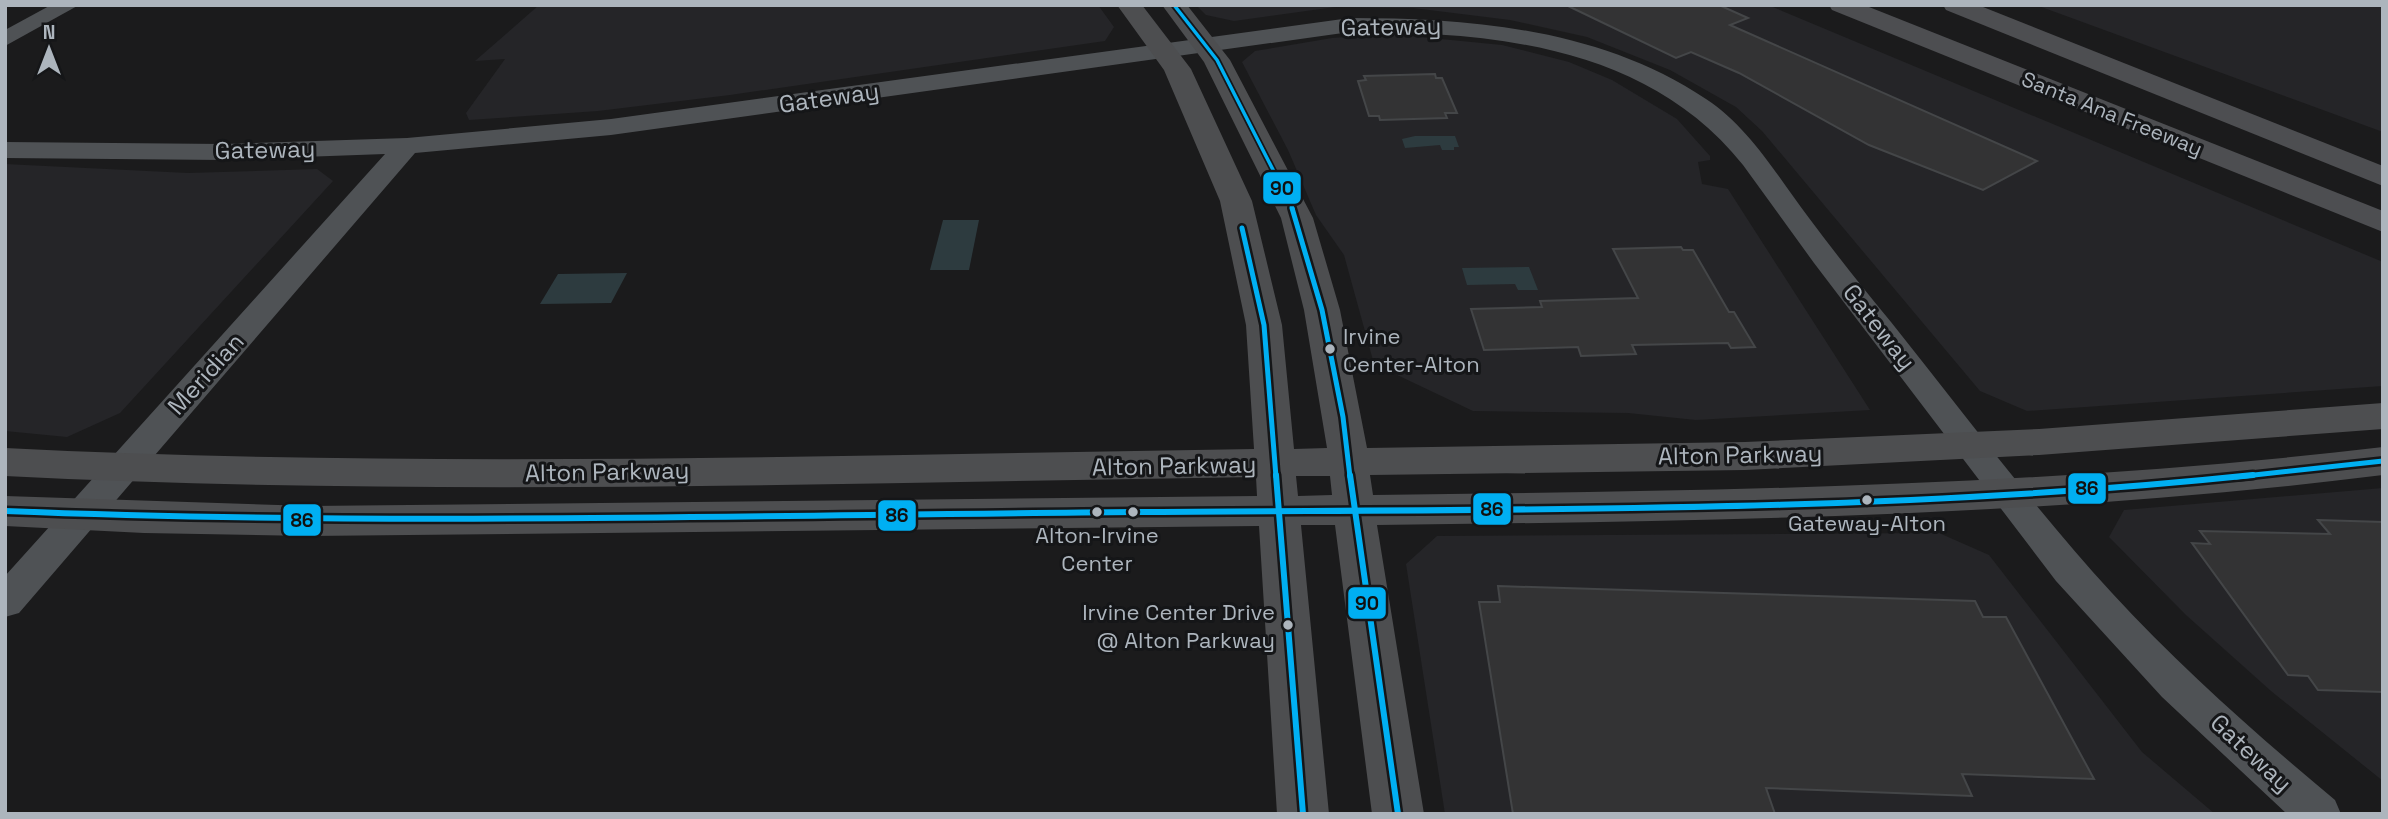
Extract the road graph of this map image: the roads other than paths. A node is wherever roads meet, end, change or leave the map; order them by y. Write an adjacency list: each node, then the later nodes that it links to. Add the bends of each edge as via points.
1 (68, 5): 7 (street)
2 (1129, 5): 9 (main road)
3 (1174, 5): 8 (main road)
4 (1841, 5): 14 (highway, Santa Ana Freeway)
5 (1955, 5): 13 (highway, Santa Ana Freeway)
6 (1968, 5): 12 (highway)
7 (5, 39)
8 (1206, 45): 9 (street, Gateway); 16 (street, Gateway, via 1350,25 1477,29 1588,53 1680,93 1714,118 1752,160); 19 (main road, via 1297,218 1330,347)
9 (1165, 51): 10 (street, Gateway, via 611,127); 20 (main road, via 1236,201 1264,326)
10 (407, 146): 11 (street, Gateway, via 223,152); 21 (street, Meridian)
11 (5, 150)
12 (2383, 150)
13 (2383, 175)
14 (2383, 222)
15 (2383, 416): 16 (main road, Alton Parkway)
16 (1972, 445): 19 (main road, Alton Parkway, via 1745,456); 22 (street, Gateway)
17 (2383, 461): 22 (main road, Alton Parkway, via 2227,479)
18 (5, 462): 21 (main road, Alton Parkway)
19 (1348, 462): 20 (main road, Alton Parkway); 25 (main road)
20 (1275, 464): 21 (main road, Alton Parkway, via 452,475); 24 (main road)
21 (122, 468): 26 (street, Meridian)
22 (2012, 495): 25 (main road, Alton Parkway, via 1761,505); 30 (street, Gateway, via 2133,641 2264,768)
23 (5, 511): 26 (main road, Alton Parkway)
24 (1279, 511): 25 (main road, Alton Parkway); 26 (main road, Alton Parkway, via 336,520); 28 (main road)
25 (1355, 511): 29 (main road)
26 (82, 515): 27 (street, Meridian)
27 (5, 602)
28 (1303, 814)
29 (1398, 814)
30 (2319, 814)

